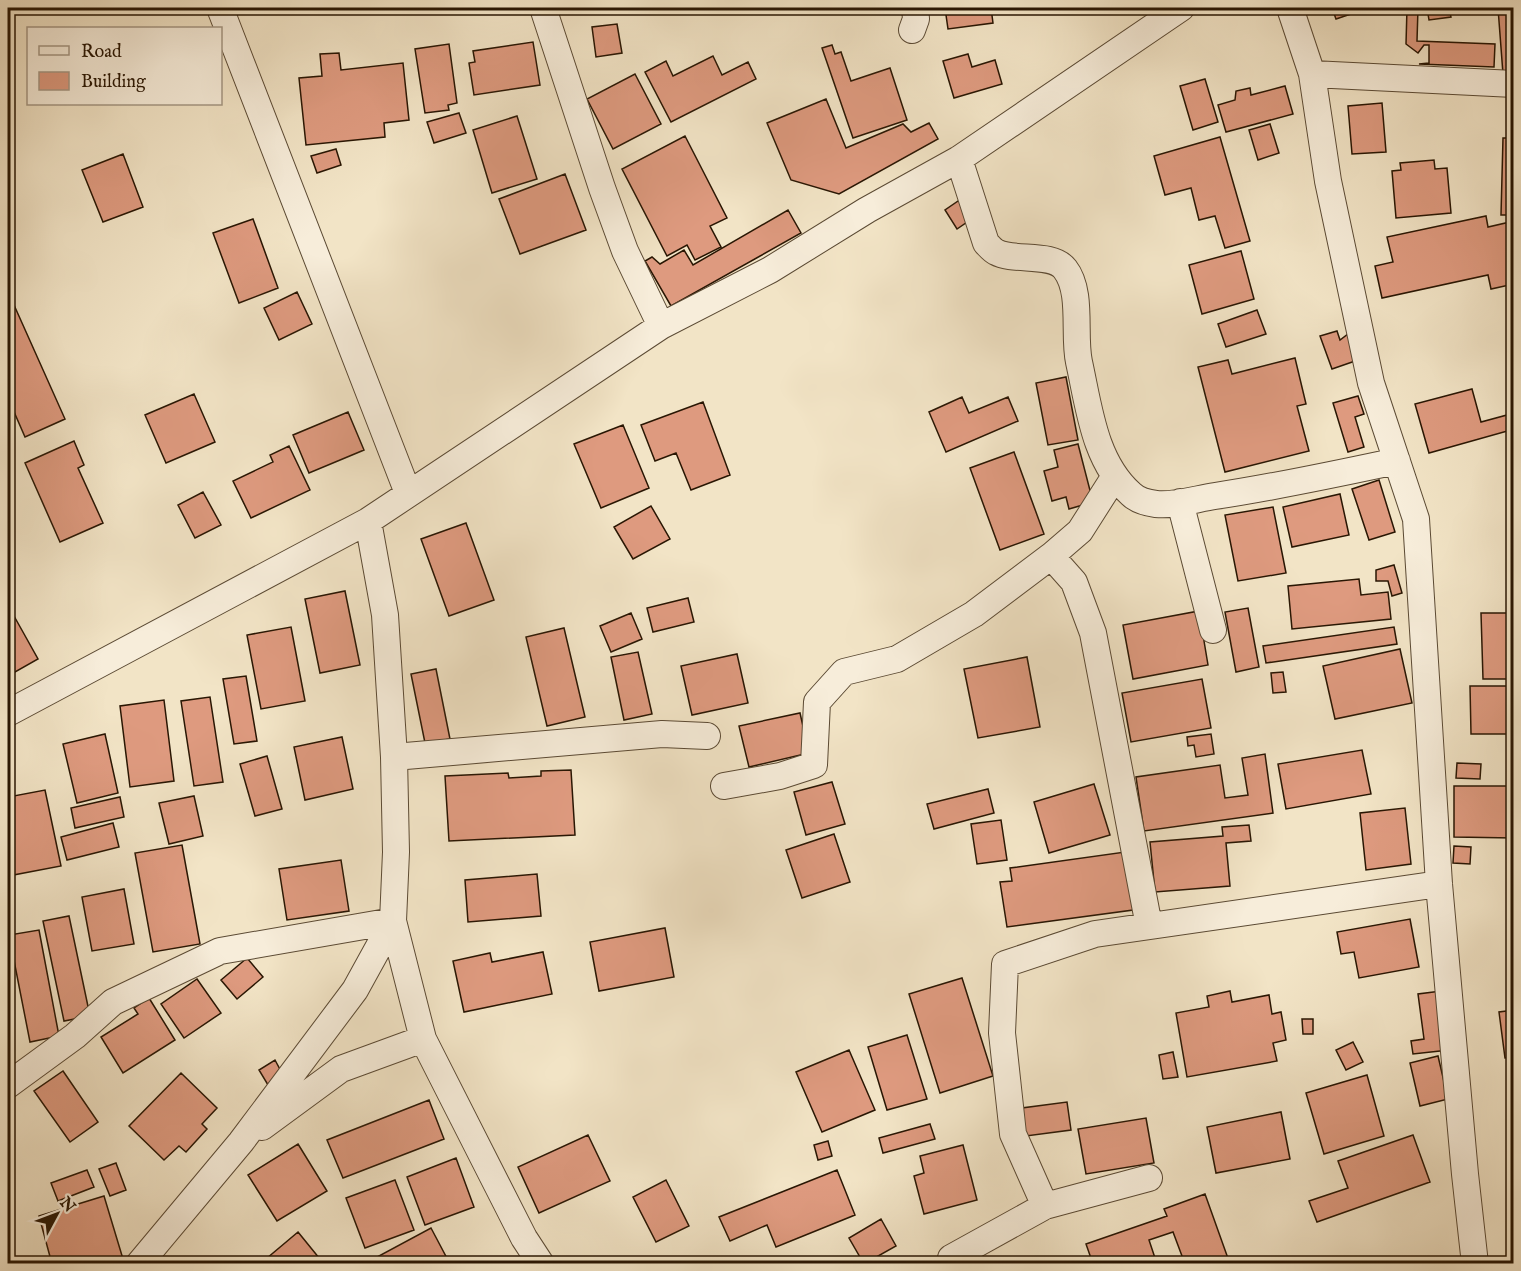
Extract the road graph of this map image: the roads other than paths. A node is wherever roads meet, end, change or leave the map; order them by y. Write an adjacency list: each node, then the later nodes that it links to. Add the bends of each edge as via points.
1 (220, 8): 11 (street)
2 (543, 8): 8 (street, via 625,251)
3 (1181, 8): 7 (street)
4 (1290, 8): 5 (street)
5 (1312, 74): 6 (street); 9 (street, via 1328,181 1371,383)
6 (1514, 84)
7 (959, 159): 8 (street, via 770,270); 10 (street, via 986,243 994,252 1054,261 1064,268 1071,281 1077,311 1077,351 1095,439)
8 (661, 326): 11 (street)
9 (1397, 461): 12 (street, via 1280,487); 20 (street, via 1416,519)
10 (1115, 476): 12 (street, via 1132,496 1145,502); 14 (street, via 1080,531)
11 (408, 493): 13 (street)
12 (1180, 502): 15 (street)
13 (368, 522): 16 (street); 18 (street, via 385,615)
14 (1051, 556): 19 (street, via 974,614 897,659 844,672 817,702 814,765); 22 (street, via 1074,582 1093,633)
15 (1213, 630)
16 (8, 713)
17 (706, 736): 18 (street, via 662,734)
18 (394, 757): 21 (street)
19 (724, 786)
20 (1439, 884): 22 (street); 31 (street)
21 (393, 921): 23 (street); 24 (street, via 219,951 113,1002 75,1036); 25 (street, via 355,990)
22 (1149, 926): 27 (street, via 1095,934 1005,964 1002,1033 1013,1134)
23 (423, 1039): 25 (street, via 341,1069); 29 (street, via 524,1238)
24 (8, 1085)
25 (241, 1142): 28 (street)
26 (1149, 1178): 27 (street)
27 (1045, 1206): 30 (street, via 951,1258)
28 (139, 1263)
29 (541, 1263)
30 (955, 1263)
31 (1475, 1263)

